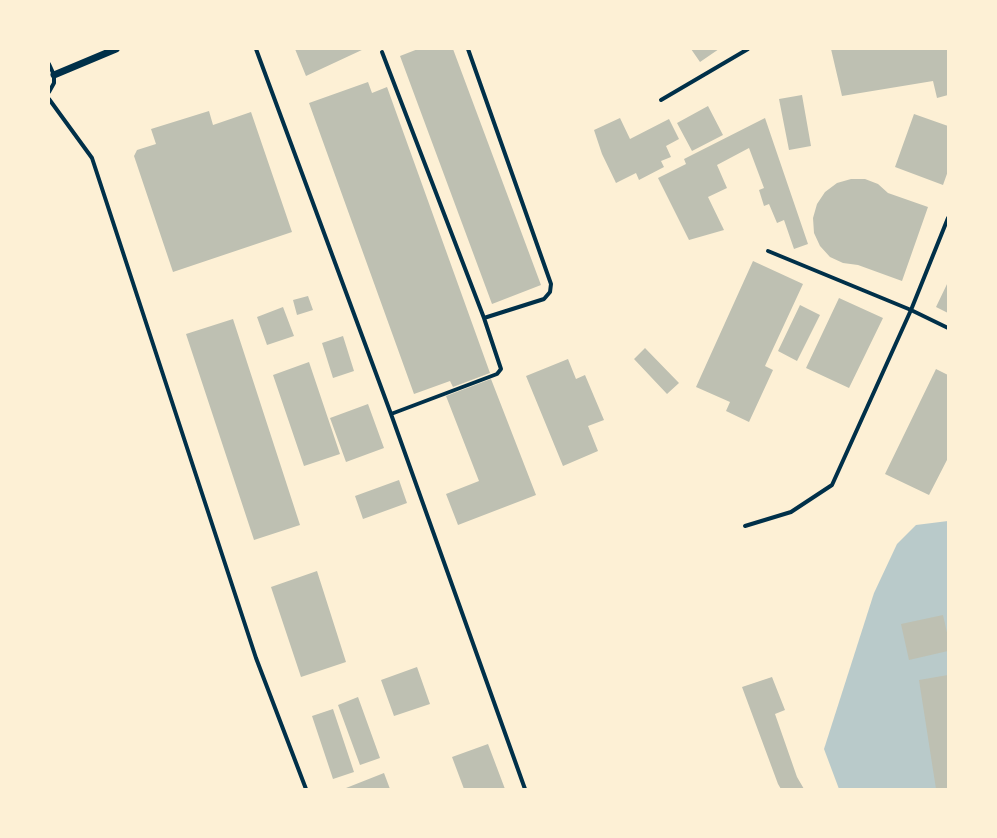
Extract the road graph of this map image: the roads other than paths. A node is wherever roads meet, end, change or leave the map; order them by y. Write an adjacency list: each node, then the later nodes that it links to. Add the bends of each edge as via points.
1 (116, 49): 7 (street)
2 (256, 49): 16 (street)
3 (468, 49): 14 (street, via 551,284 550,292 544,299)
4 (748, 49): 10 (street)
5 (382, 52): 14 (street)
6 (49, 64): 7 (street)
7 (54, 75): 8 (street)
8 (49, 92)
9 (49, 99): 18 (street, via 92,158 256,658)
10 (661, 100)
11 (948, 218): 13 (street)
12 (768, 251): 13 (street)
13 (911, 310): 15 (street); 17 (street, via 832,485 790,512)
14 (484, 318): 16 (street, via 501,369 497,374)
15 (948, 328)
16 (391, 414): 19 (street)
17 (745, 526)
18 (306, 789)
19 (525, 789)

